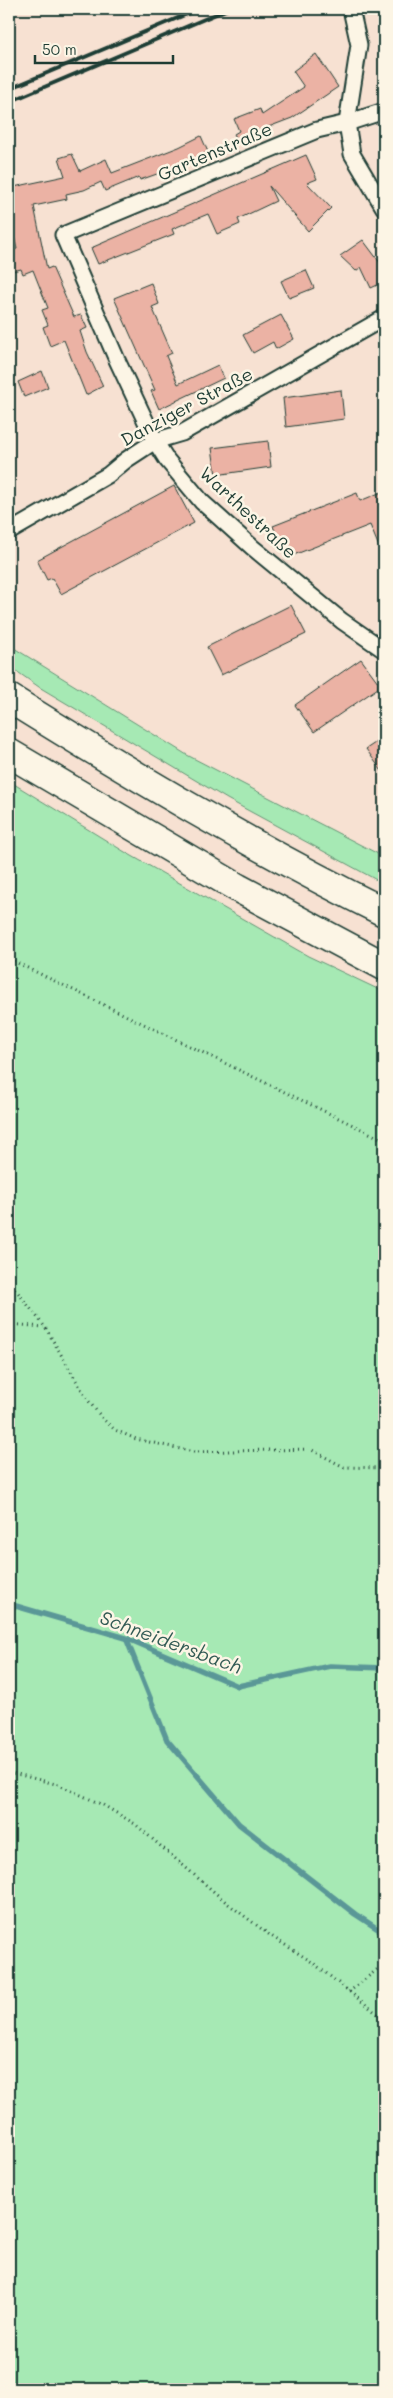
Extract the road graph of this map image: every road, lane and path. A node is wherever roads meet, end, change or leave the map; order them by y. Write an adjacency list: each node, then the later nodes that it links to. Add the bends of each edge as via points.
1 (351, 9): 3 (street, via 359,45)
2 (384, 111): 3 (street, Gartenstraße)
3 (347, 123): 4 (street, via 352,154); 5 (street, Gartenstraße, via 317,130)
4 (384, 208)
5 (63, 235): 7 (street, Warthestraße)
6 (384, 318): 7 (street, Danziger Straße, via 182,433)
7 (155, 441): 8 (street, Danziger Straße, via 108,475); 9 (street, Warthestraße, via 202,502 342,621)
8 (9, 532)
9 (384, 650)
10 (9, 698): 12 (highway, via 154,788)
11 (9, 752): 14 (highway, via 238,888)
12 (384, 912)
13 (9, 959): 15 (path)
14 (384, 966)
15 (384, 1140)
16 (9, 1281): 18 (path)
17 (9, 1324): 18 (path)
18 (45, 1327): 19 (path, via 87,1399 103,1419 115,1430 136,1439 194,1452 310,1449 344,1466)
19 (384, 1468)
20 (9, 1772): 22 (path, via 59,1785 136,1824 227,1902)
21 (384, 1964): 22 (path)
22 (350, 1992): 23 (path)
23 (384, 2019)

